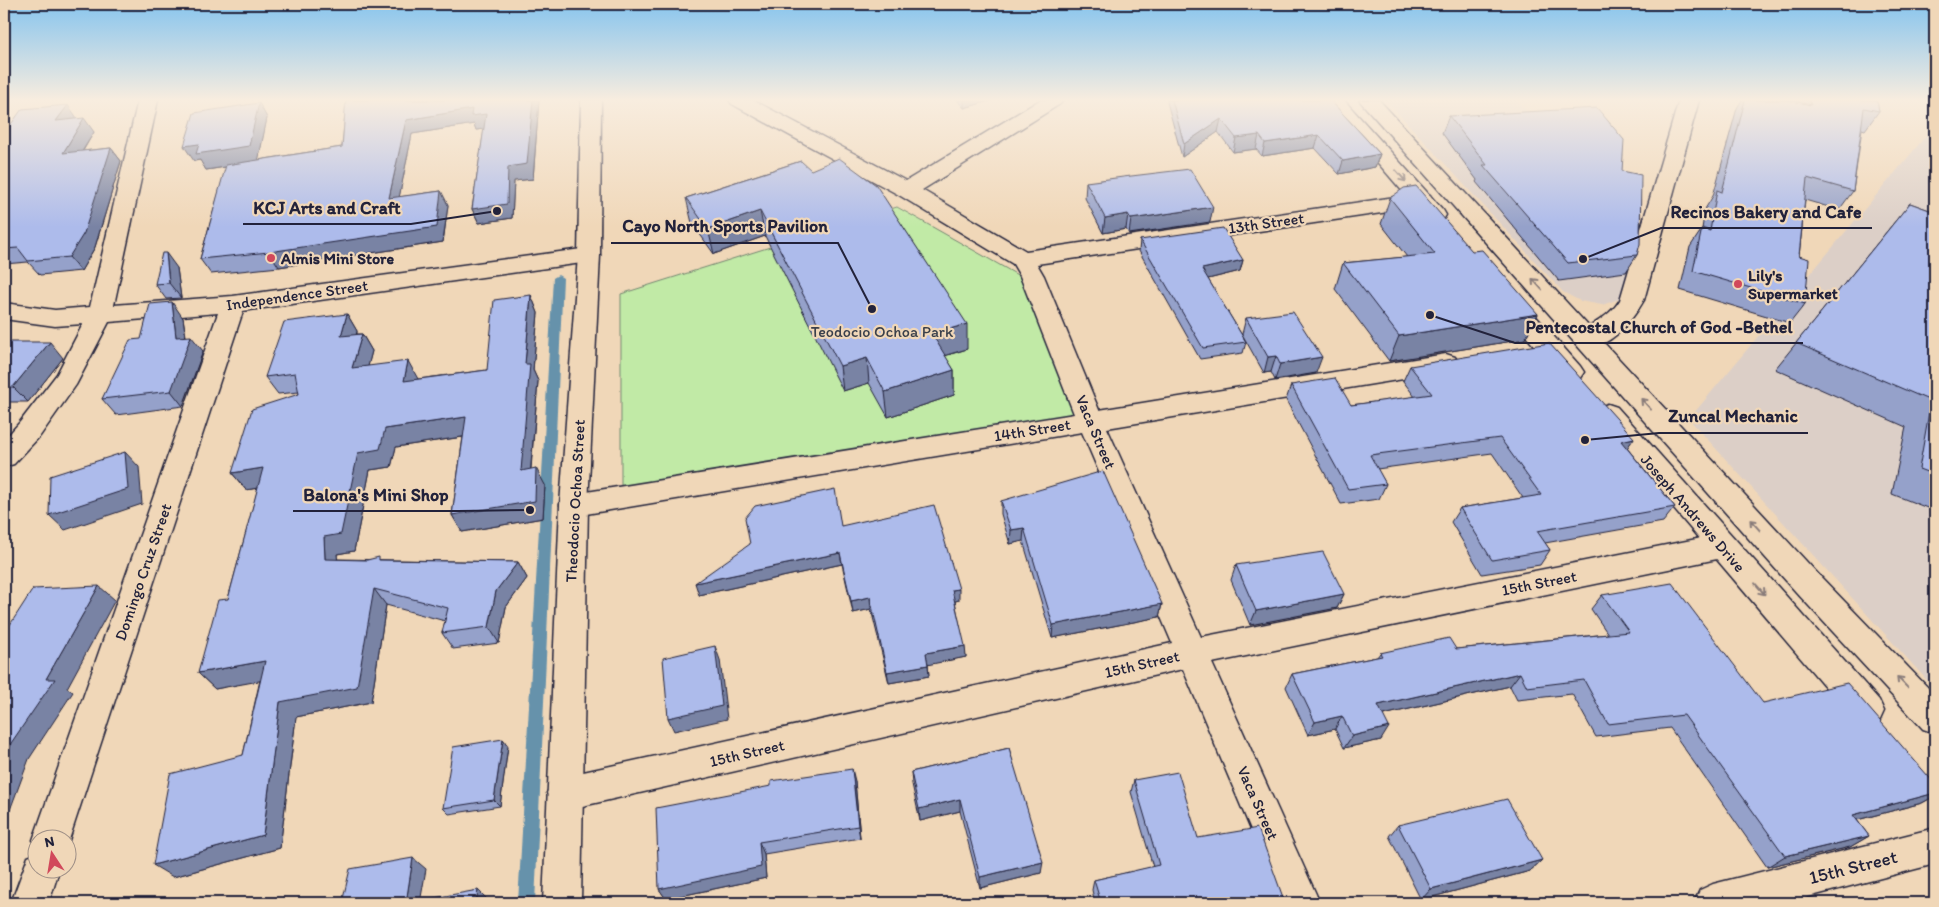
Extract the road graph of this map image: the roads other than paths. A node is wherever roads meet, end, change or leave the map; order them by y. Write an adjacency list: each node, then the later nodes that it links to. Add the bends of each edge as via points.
1 (139, 142): 16 (main road)
2 (590, 142): 11 (main road, Theodocio Ochoa Street)
3 (818, 142): 8 (main road)
4 (984, 142): 8 (main road)
5 (1371, 142): 9 (main road, one-way to 9)
6 (1408, 142): 17 (main road, one-way to 6)
7 (1677, 142): 17 (main road, via 1632,300 1612,326)
8 (907, 190): 12 (main road)
9 (1422, 200): 10 (main road); 12 (main road, 13th Street)
10 (1453, 236)
11 (589, 255): 14 (main road, Independence Street); 23 (main road, Theodocio Ochoa Street)
12 (1022, 259): 21 (main road, Vaca Street, via 1032,276)
13 (1492, 280): 18 (main road, Joseph Andrews Drive)
14 (233, 304): 16 (main road, Independence Street); 29 (main road, Domingo Cruz Street)
15 (4, 311): 16 (main road, Independence Street, via 54,318)
16 (100, 315): 22 (main road, via 67,379 30,429)
17 (1588, 340): 26 (main road, one-way to 17)
18 (1549, 346): 19 (main road); 24 (main road, Joseph Andrews Drive)
19 (1521, 351)
20 (1472, 359): 21 (main road, 14th Street)
21 (1090, 420): 23 (main road, 14th Street); 25 (main road, Vaca Street)
22 (4, 457)
23 (574, 505): 28 (main road, Theodocio Ochoa Street)
24 (1722, 546): 25 (main road, 15th Street); 27 (main road, Joseph Andrews Drive, one-way to 27)
25 (1192, 653): 28 (main road, 15th Street); 34 (main road, Vaca Street)
26 (1935, 718)
27 (1883, 730)
28 (565, 793): 33 (main road, Theodocio Ochoa Street)
29 (55, 830)
30 (1935, 846): 35 (main road, 15th Street)
31 (38, 880): 32 (main road)
32 (30, 903)
33 (562, 903)
34 (1301, 903)
35 (1713, 903)

